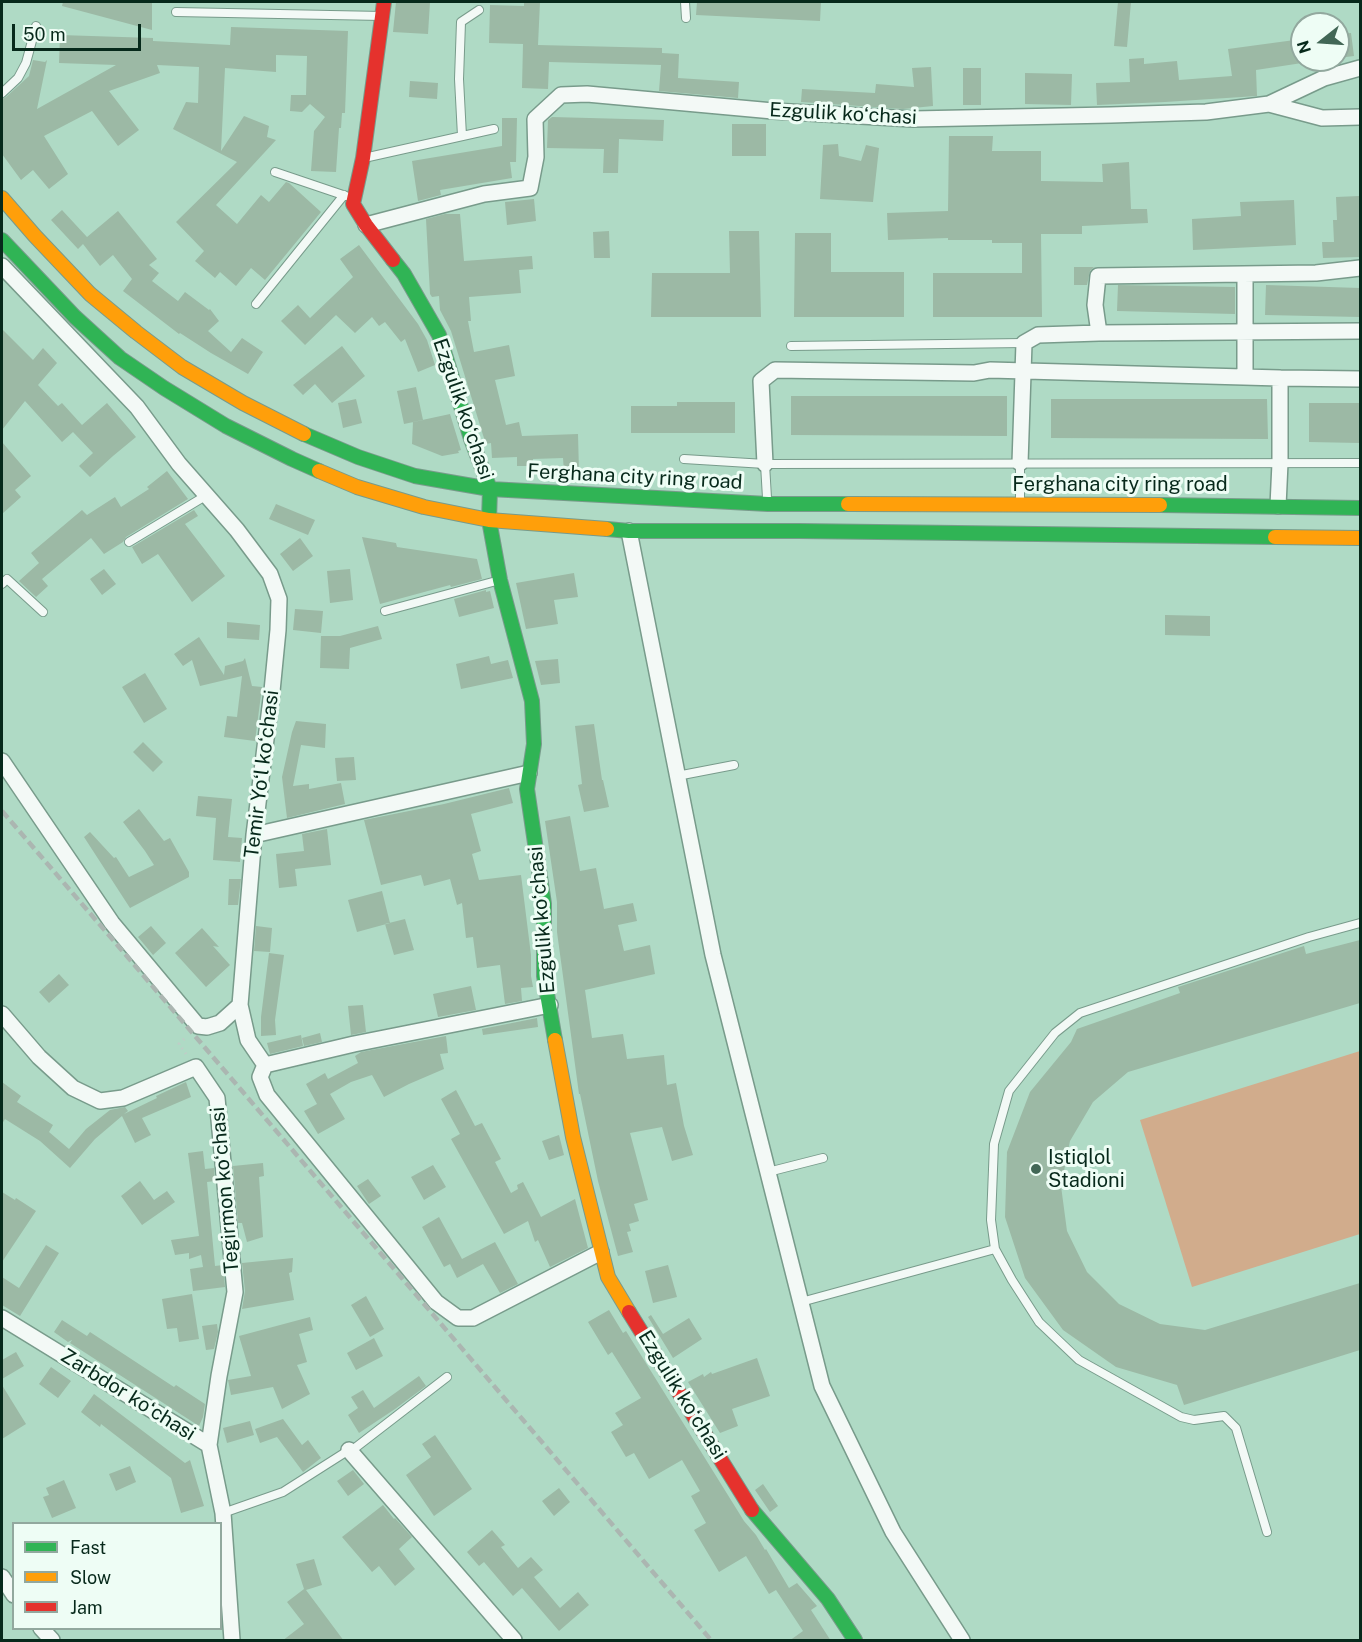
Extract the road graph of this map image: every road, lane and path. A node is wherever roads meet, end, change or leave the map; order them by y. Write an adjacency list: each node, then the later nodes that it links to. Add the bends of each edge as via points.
1 (685, 2): 5 (lane)
2 (383, 9): 4 (lane); 13 (main road)
3 (479, 10): 12 (lane, via 461,22)
4 (176, 12)
5 (686, 18)
6 (36, 26): 8 (lane, via 26,63 18,78)
7 (1360, 68): 9 (street, via 1324,78)
8 (2, 93)
9 (1269, 104): 10 (street, Ezgulik koʻchasi, via 1322,118); 17 (street, Ezgulik koʻchasi, via 1206,112 913,119 561,95 535,119 536,157 530,188 484,194)
10 (1360, 117)
11 (494, 129): 12 (lane)
12 (462, 136): 13 (lane)
13 (363, 158): 16 (main road)
14 (275, 172): 16 (lane)
15 (2, 198): 37 (main road, Ferghana city ring road, via 90,294 182,367 243,403 358,457 415,476)
16 (349, 199): 17 (main road, Ezgulik koʻchasi); 22 (lane)
17 (366, 225): 37 (main road, Ezgulik koʻchasi, via 404,274 439,335)
18 (2, 240): 43 (main road, via 120,358 226,426 357,486 424,507)
19 (2, 267): 38 (street, Temir Yoʻl koʻchasi, via 137,406)
20 (1360, 268): 21 (street)
21 (1245, 274): 24 (street); 25 (street, via 1098,276 1095,305)
22 (256, 304)
23 (1360, 331): 24 (street)
24 (1244, 332): 25 (street); 29 (street)
25 (1099, 333): 26 (street, via 1038,335)
26 (1024, 343): 27 (lane); 28 (street)
27 (791, 346)
28 (1022, 371): 29 (street); 33 (street); 35 (street, via 775,370 761,381)
29 (1245, 377): 30 (street)
30 (1280, 378): 31 (street); 34 (street)
31 (1360, 378)
32 (684, 459): 35 (lane)
33 (1020, 463): 34 (lane); 35 (lane); 40 (lane)
34 (1280, 463): 36 (lane); 41 (street)
35 (765, 464): 39 (lane)
36 (1360, 464)
37 (490, 489): 39 (main road, Ferghana city ring road); 43 (main road, Ezgulik koʻchasi)
38 (207, 495): 46 (lane); 55 (street, Temir Yoʻl koʻchasi, via 270,574 279,599)
39 (768, 504): 40 (main road, Ferghana city ring road)
40 (1020, 504): 41 (main road, Ferghana city ring road)
41 (1278, 506): 42 (main road, Ferghana city ring road)
42 (1360, 508)
43 (489, 520): 44 (main road); 48 (main road, Ezgulik koʻchasi)
44 (629, 531): 45 (main road); 54 (street)
45 (1360, 538)
46 (129, 542)
47 (3, 579): 50 (lane)
48 (500, 580): 49 (lane); 53 (main road, Ezgulik koʻchasi, via 532,701 534,744)
49 (385, 611)
50 (43, 612)
51 (2, 761): 60 (street, via 112,923)
52 (734, 765): 54 (lane)
53 (529, 773): 55 (street); 58 (main road, Ezgulik koʻchasi, via 527,789 544,904 544,976)
54 (677, 776): 64 (street, via 713,955)
55 (254, 835): 57 (street, Temir Yoʻl koʻchasi)
56 (1360, 923): 65 (lane, via 1080,1013 1055,1033 1009,1091 994,1144 991,1220)
57 (240, 1005): 60 (street, via 220,1023 207,1028); 61 (street, Temir Yoʻl koʻchasi, via 248,1040)
58 (550, 1005): 61 (street); 66 (main road, Ezgulik koʻchasi, via 573,1137)
59 (2, 1014): 62 (street, via 39,1057 73,1088 100,1101 123,1098)
60 (198, 1026): 62 (path, via 179,1044)
61 (265, 1065): 66 (street, via 260,1077 267,1095 436,1302 458,1318 473,1318)
62 (196, 1067): 70 (street, Tegirmon koʻchasi, via 217,1098 235,1292)
63 (823, 1158): 64 (lane)
64 (768, 1172): 67 (street)
65 (995, 1249): 67 (lane); 73 (lane, via 1039,1322 1079,1360 1181,1417 1194,1420 1224,1416 1236,1428)
66 (601, 1252): 78 (main road, Ezgulik koʻchasi, via 608,1277 755,1514 828,1599)
67 (801, 1302): 79 (street, via 822,1386 893,1533)
68 (2, 1318): 70 (street, Zarbdor koʻchasi)
69 (447, 1377): 71 (lane)
70 (209, 1445): 72 (street, Zarbdor koʻchasi)
71 (349, 1450): 72 (lane, via 283,1492); 77 (street)
72 (223, 1513): 76 (street, Zarbdor koʻchasi)
73 (1267, 1532)
74 (2, 1577): 75 (street)
75 (12, 1592)
76 (232, 1641)
77 (514, 1641)
78 (855, 1641)
79 (962, 1641)

